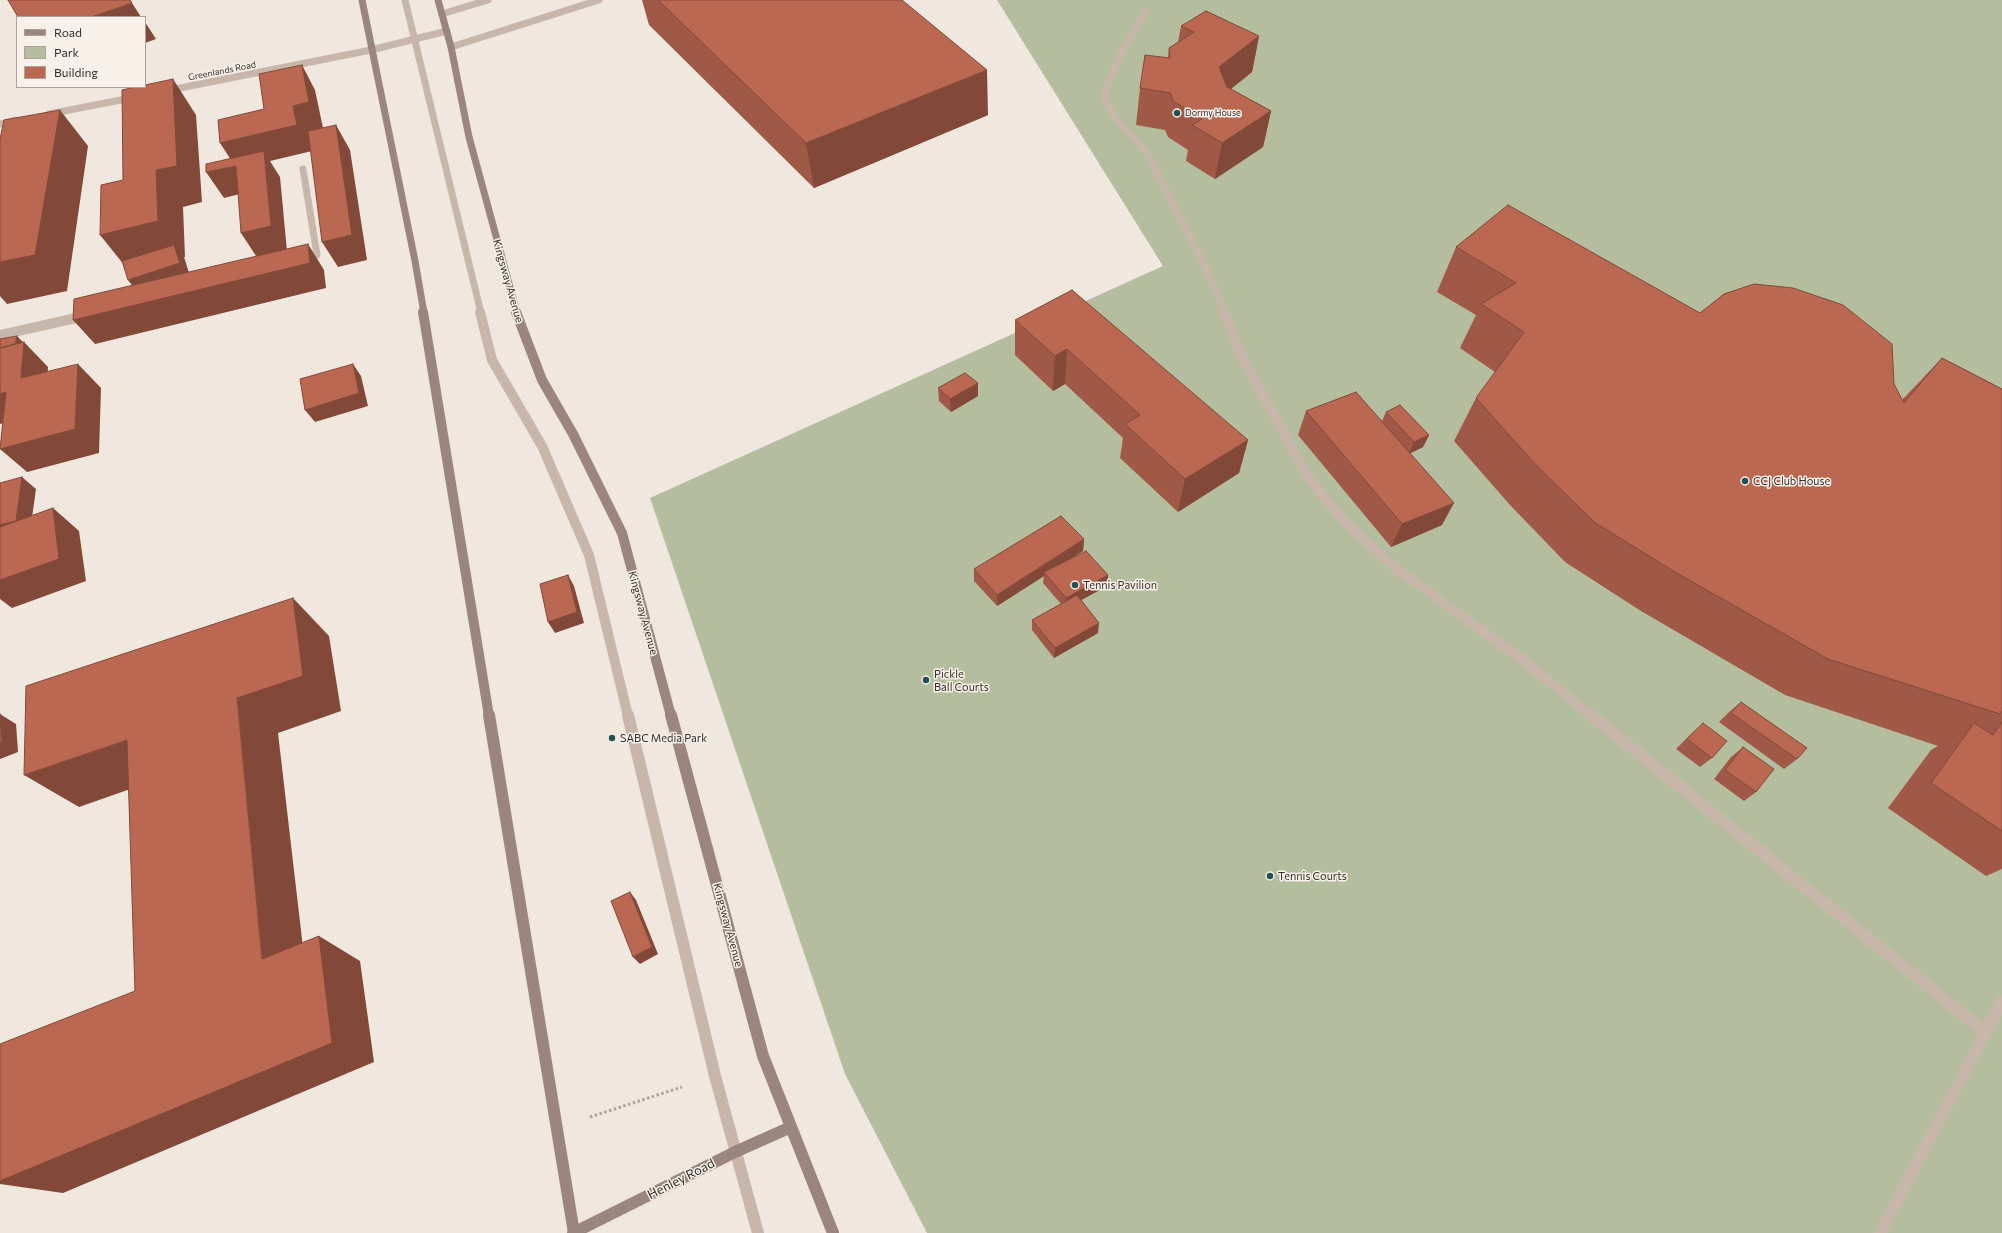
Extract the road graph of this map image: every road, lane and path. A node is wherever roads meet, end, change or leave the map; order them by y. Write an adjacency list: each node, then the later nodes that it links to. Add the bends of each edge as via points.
1 (362, 0): 11 (main road)
2 (405, 0): 9 (street)
3 (438, 0): 7 (main road, Kingsway Avenue)
4 (488, 0): 7 (street)
5 (599, 0): 10 (street)
6 (1146, 11): 22 (street, via 1120,57 1107,85 1105,99 1113,115 1147,153 1209,274 1241,355 1309,479 1345,522 1398,570 1519,657)
7 (442, 14): 8 (main road, Kingsway Avenue)
8 (447, 31): 9 (street, Greenlands Road); 10 (main road, Kingsway Avenue)
9 (413, 39): 11 (street, Greenlands Road); 23 (street, via 492,360 542,446 589,555)
10 (451, 47): 24 (main road, Kingsway Avenue, via 469,137 513,304 542,380 573,434 622,533 763,1056)
11 (371, 50): 12 (street, Greenlands Road); 25 (main road, via 416,261)
12 (161, 92)
13 (146, 95): 14 (street)
14 (38, 116)
15 (23, 119): 16 (street)
16 (0, 124)
17 (304, 170): 18 (street, via 317,255)
18 (300, 266)
19 (93, 314): 20 (street)
20 (0, 335)
21 (2002, 1001): 22 (street)
22 (1985, 1032): 30 (street)
23 (715, 1076): 25 (path); 26 (street)
24 (791, 1127): 26 (main road, Henley Road); 29 (main road, Kingsway Avenue)
25 (558, 1128): 27 (main road)
26 (735, 1152): 27 (main road, Henley Road); 28 (street)
27 (573, 1233)
28 (758, 1233)
29 (833, 1233)
30 (1880, 1233)

